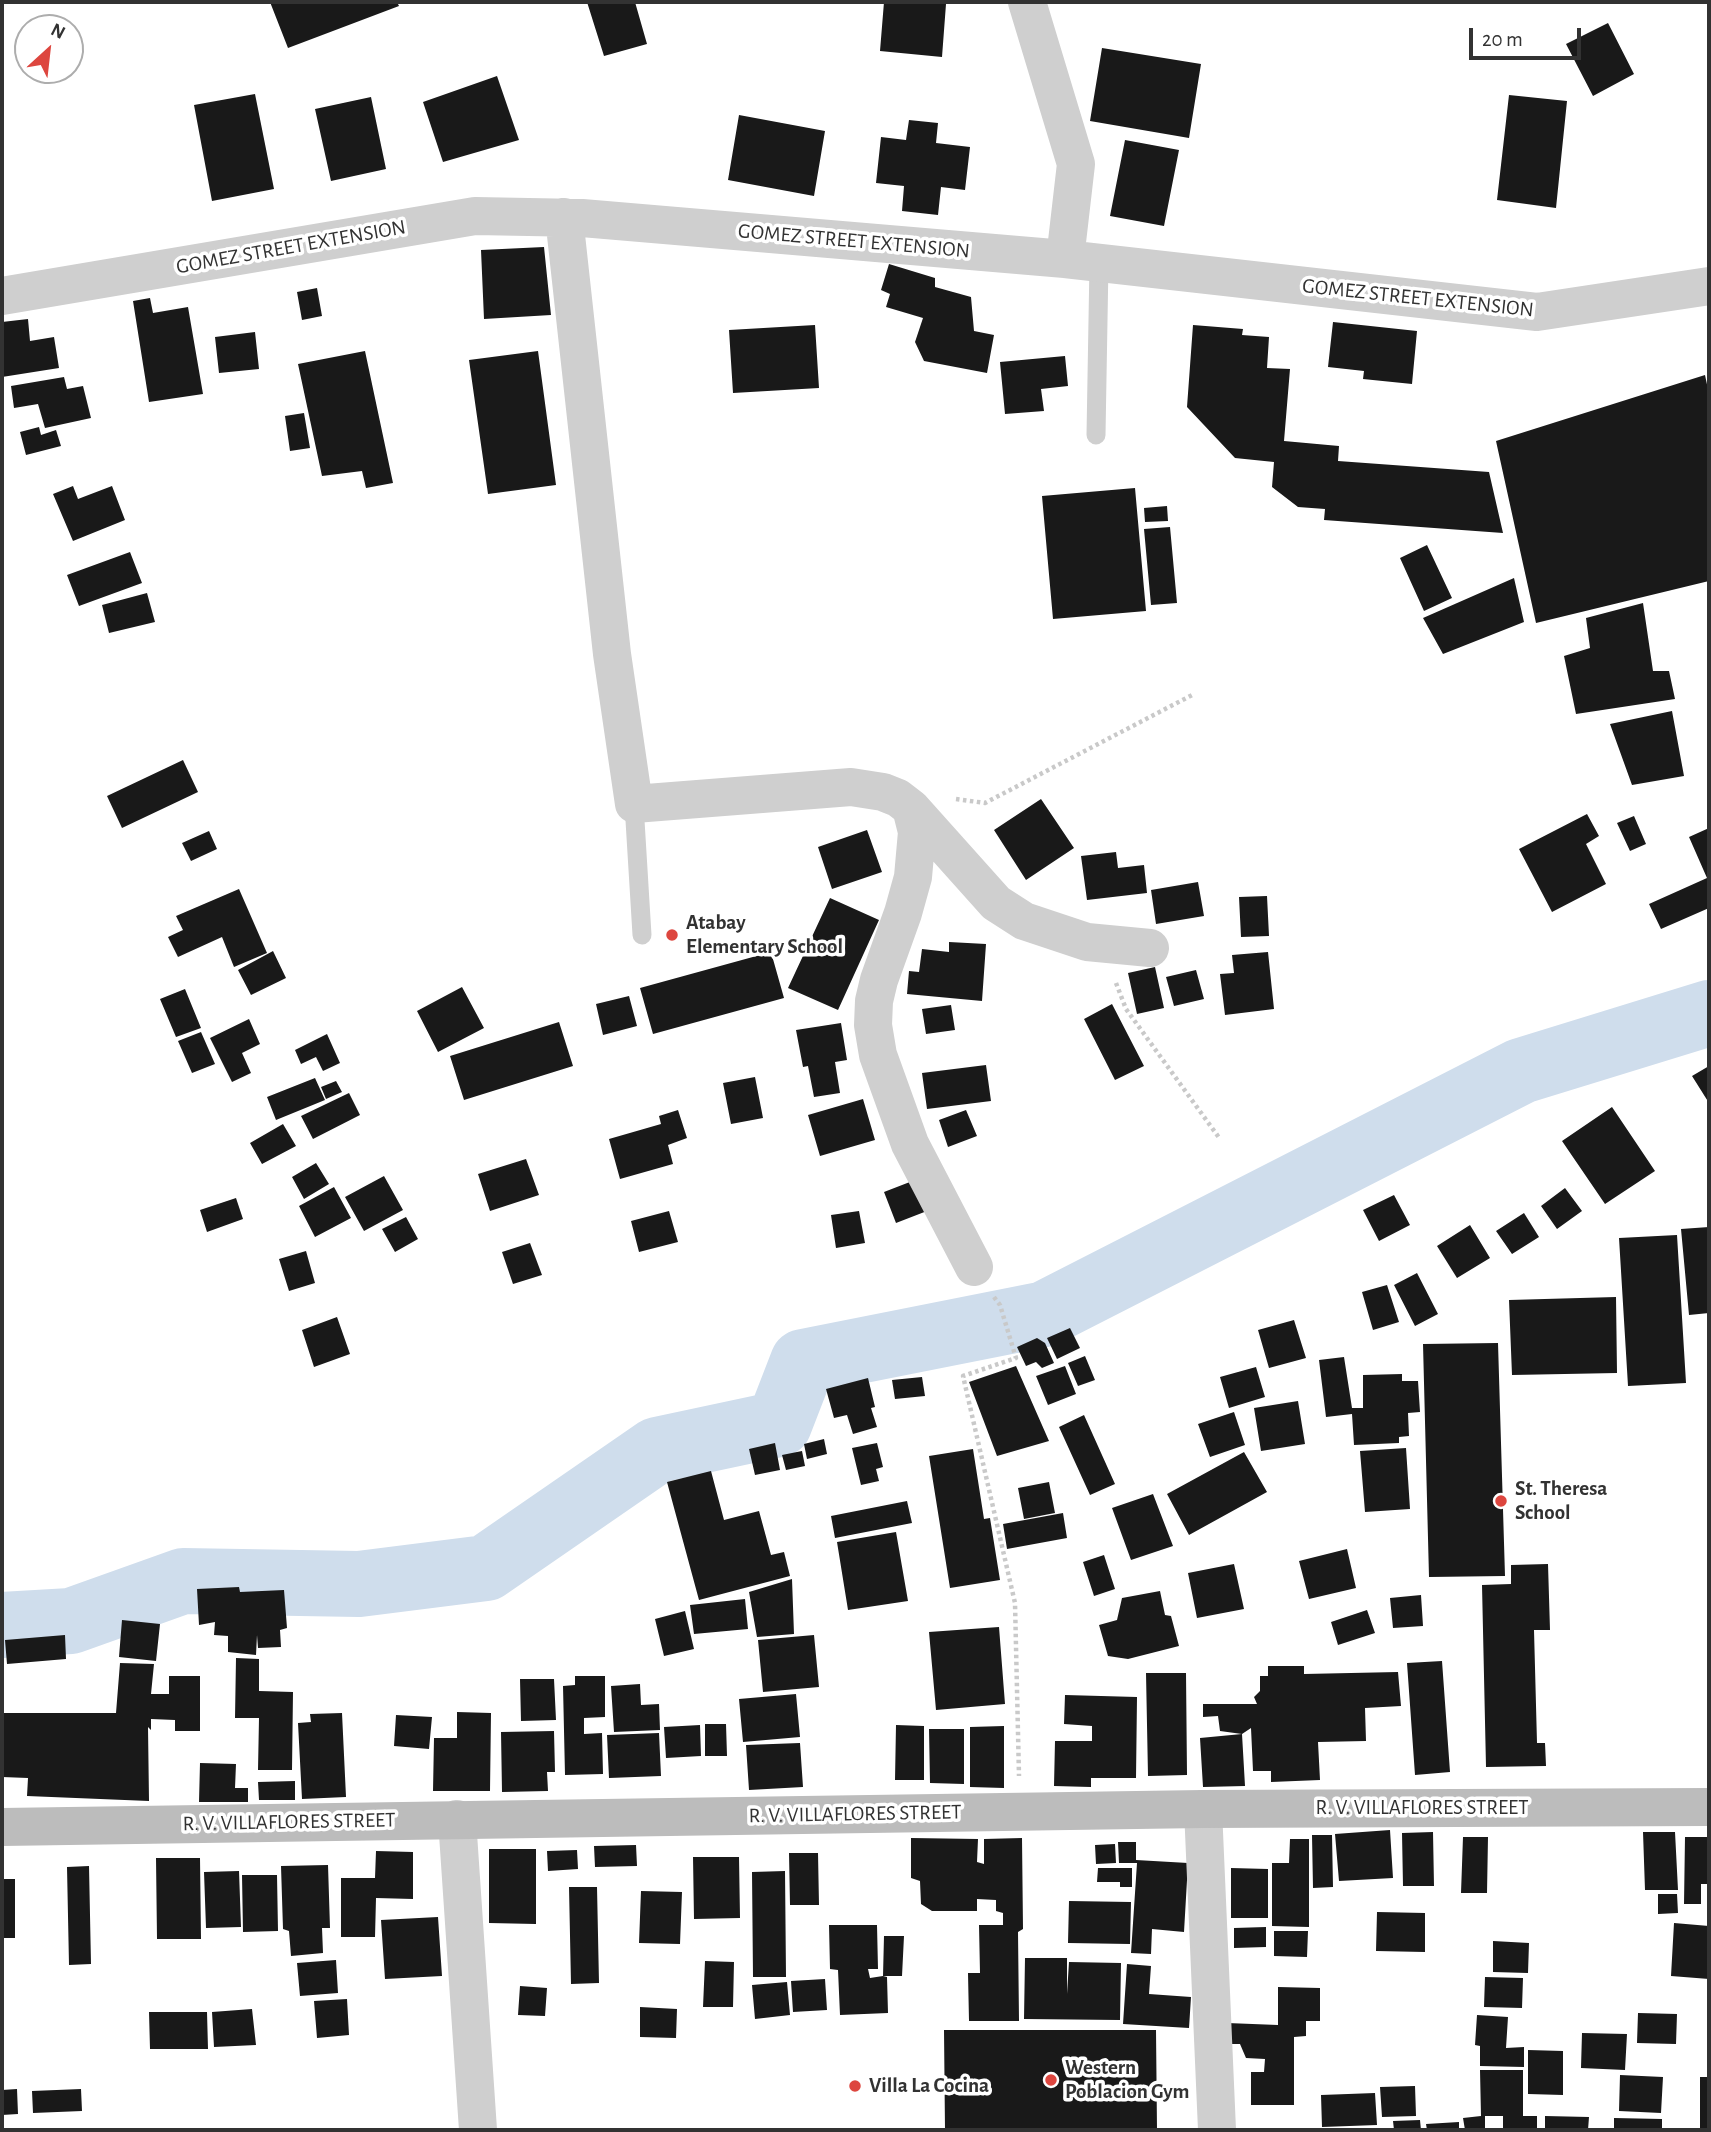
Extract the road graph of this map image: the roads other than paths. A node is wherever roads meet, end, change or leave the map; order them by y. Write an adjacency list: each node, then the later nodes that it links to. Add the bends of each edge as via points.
1 (1027, 2): 3 (street, via 1076,164)
2 (564, 217): 3 (street, GOMEZ STREET EXTENSION); 5 (street, GOMEZ STREET EXTENSION, via 475,216); 7 (street, via 612,654)
3 (1082, 261): 4 (street, GOMEZ STREET EXTENSION, via 1537,312); 6 (lane)
4 (1709, 286)
5 (2, 296)
6 (1096, 435)
7 (634, 803): 8 (street, via 851,788 883,792); 9 (lane)
8 (911, 808): 10 (street, via 996,903 1033,924 1087,942); 11 (street, via 916,832 913,877 879,980 873,1025 878,1055 911,1144)
9 (642, 935)
10 (1150, 948)
11 (974, 1267)
12 (1709, 1807): 13 (main road, R. V. VILLAFLORES STREET)
13 (1203, 1809): 14 (main road, R. V. VILLAFLORES STREET); 17 (street)
14 (457, 1819): 15 (main road, R. V. VILLAFLORES STREET); 16 (street)
15 (2, 1827)
16 (478, 2130)
17 (1217, 2130)

